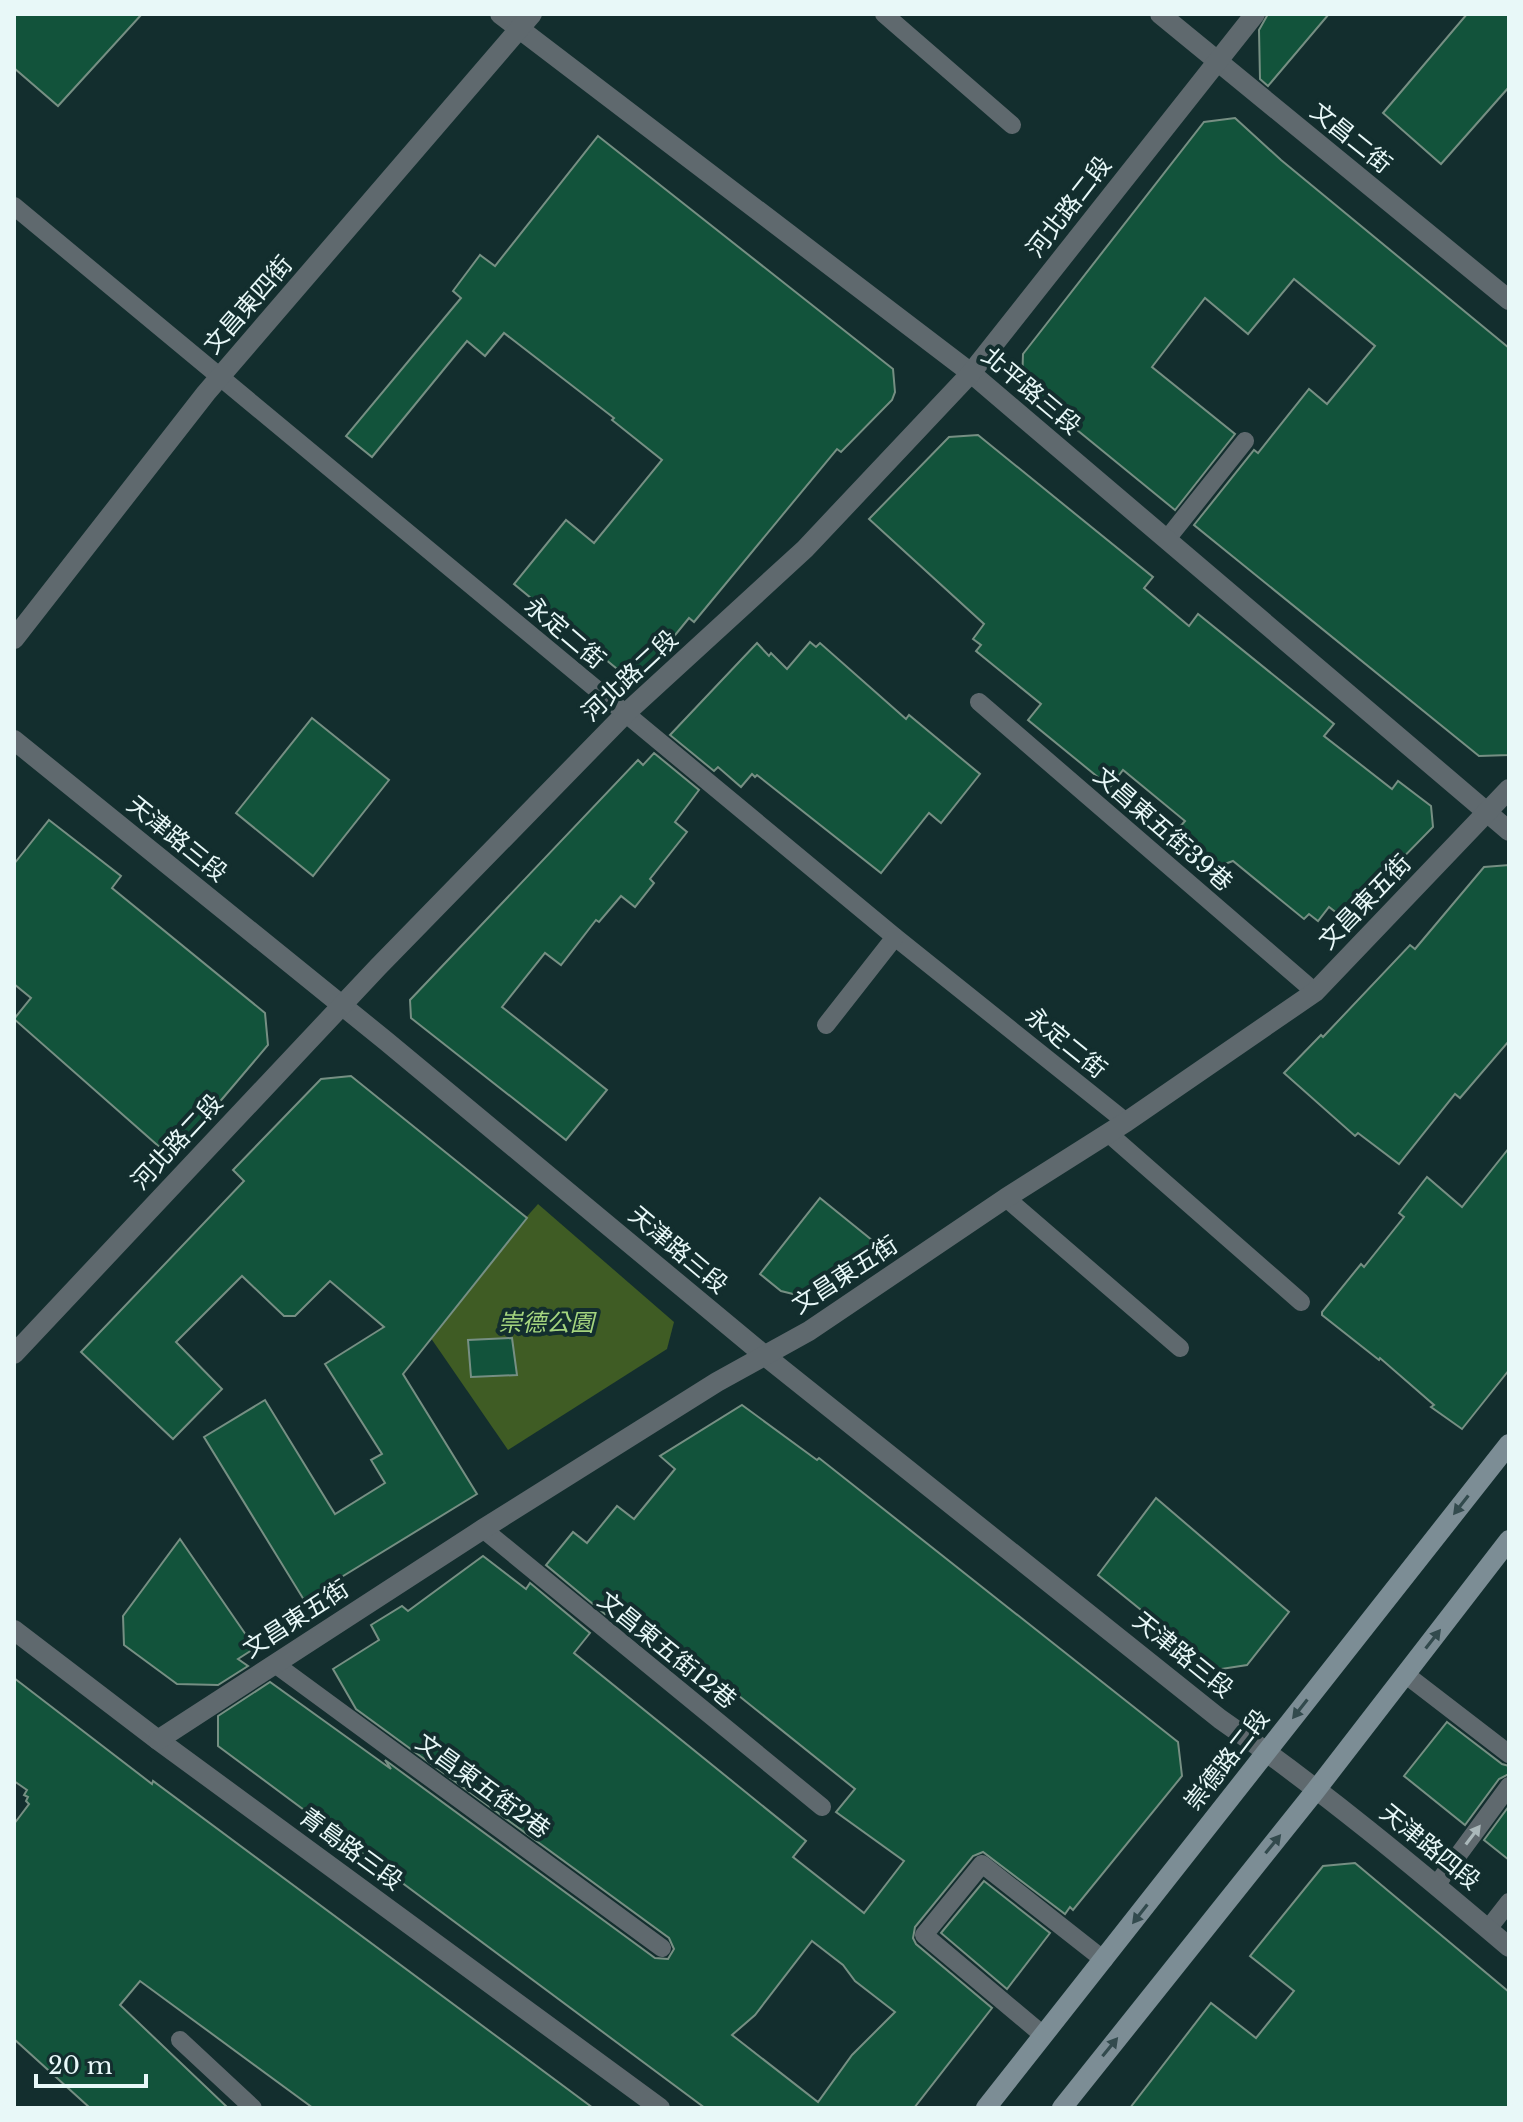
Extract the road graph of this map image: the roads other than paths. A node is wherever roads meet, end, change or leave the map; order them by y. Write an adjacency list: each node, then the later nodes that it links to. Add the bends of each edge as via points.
1 (500, 14): 5 (street, 北平路三段)
2 (884, 14): 7 (lane)
3 (1160, 14): 6 (street, 文昌二街)
4 (1255, 14): 6 (street, 河北路二段)
5 (526, 22): 10 (street, 北平路三段); 11 (street, 文昌東四街)
6 (1217, 62): 9 (street, 文昌二街); 10 (street, 河北路二段)
7 (1012, 125)
8 (14, 206): 11 (lane, 永定二街)
9 (1509, 300)
10 (971, 373): 13 (street, 北平路三段); 16 (street, 河北路二段, via 805,549)
11 (221, 376): 14 (street, 文昌東四街); 16 (lane, 永定二街)
12 (1245, 441): 13 (lane)
13 (1167, 539): 19 (street, 北平路三段)
14 (14, 639)
15 (979, 702): 22 (lane, 文昌東五街39巷)
16 (625, 714): 21 (lane, 永定二街); 23 (street, 河北路二段)
17 (14, 740): 23 (street, 天津路三段)
18 (1509, 789): 19 (street, 文昌東五街)
19 (1487, 812): 20 (street, 北平路三段); 22 (street, 文昌東五街)
20 (1509, 831)
21 (895, 937): 24 (lane); 25 (lane, 永定二街)
22 (1315, 992): 25 (street, 文昌東五街)
23 (341, 1005): 29 (street, 河北路二段); 30 (street, 天津路三段)
24 (826, 1025)
25 (1117, 1127): 26 (street, 文昌東五街); 27 (lane, 永定二街)
26 (1006, 1198): 28 (lane); 30 (street, 文昌東五街, via 809,1331)
27 (1301, 1302)
28 (1180, 1348)
29 (14, 1354)
30 (764, 1355): 32 (street, 文昌東五街); 38 (street, 天津路三段)
31 (1509, 1444): 38 (main road, 崇德路二段, one-way to 38)
32 (483, 1529): 35 (street, 文昌東五街); 42 (lane, 文昌東五街12巷)
33 (1509, 1540): 36 (main road, one-way to 33)
34 (14, 1630): 37 (street, 青島路三段)
35 (275, 1664): 37 (street, 文昌東五街); 47 (lane, 文昌東五街2巷)
36 (1405, 1674): 39 (lane); 41 (main road)
37 (158, 1740): 52 (street, 青島路三段)
38 (1266, 1751): 41 (street, 天津路三段); 48 (main road, 崇德路二段, one-way to 48)
39 (1509, 1754)
40 (1509, 1786): 43 (lane, one-way to 40)
41 (1316, 1790): 43 (street, 天津路四段); 54 (main road, one-way to 41)
42 (822, 1807)
43 (1437, 1884): 45 (street, 天津路四段)
44 (1509, 1902): 45 (lane)
45 (1488, 1929): 46 (street, 天津路四段)
46 (1509, 1947)
47 (662, 1948)
48 (1104, 1960): 49 (main road, 崇德路二段); 49 (lane, via 982,1864 924,1935)
49 (1043, 2035): 53 (main road, 崇德路二段)
50 (180, 2040): 51 (lane)
51 (253, 2108)
52 (660, 2108)
53 (986, 2108)
54 (1062, 2108)

